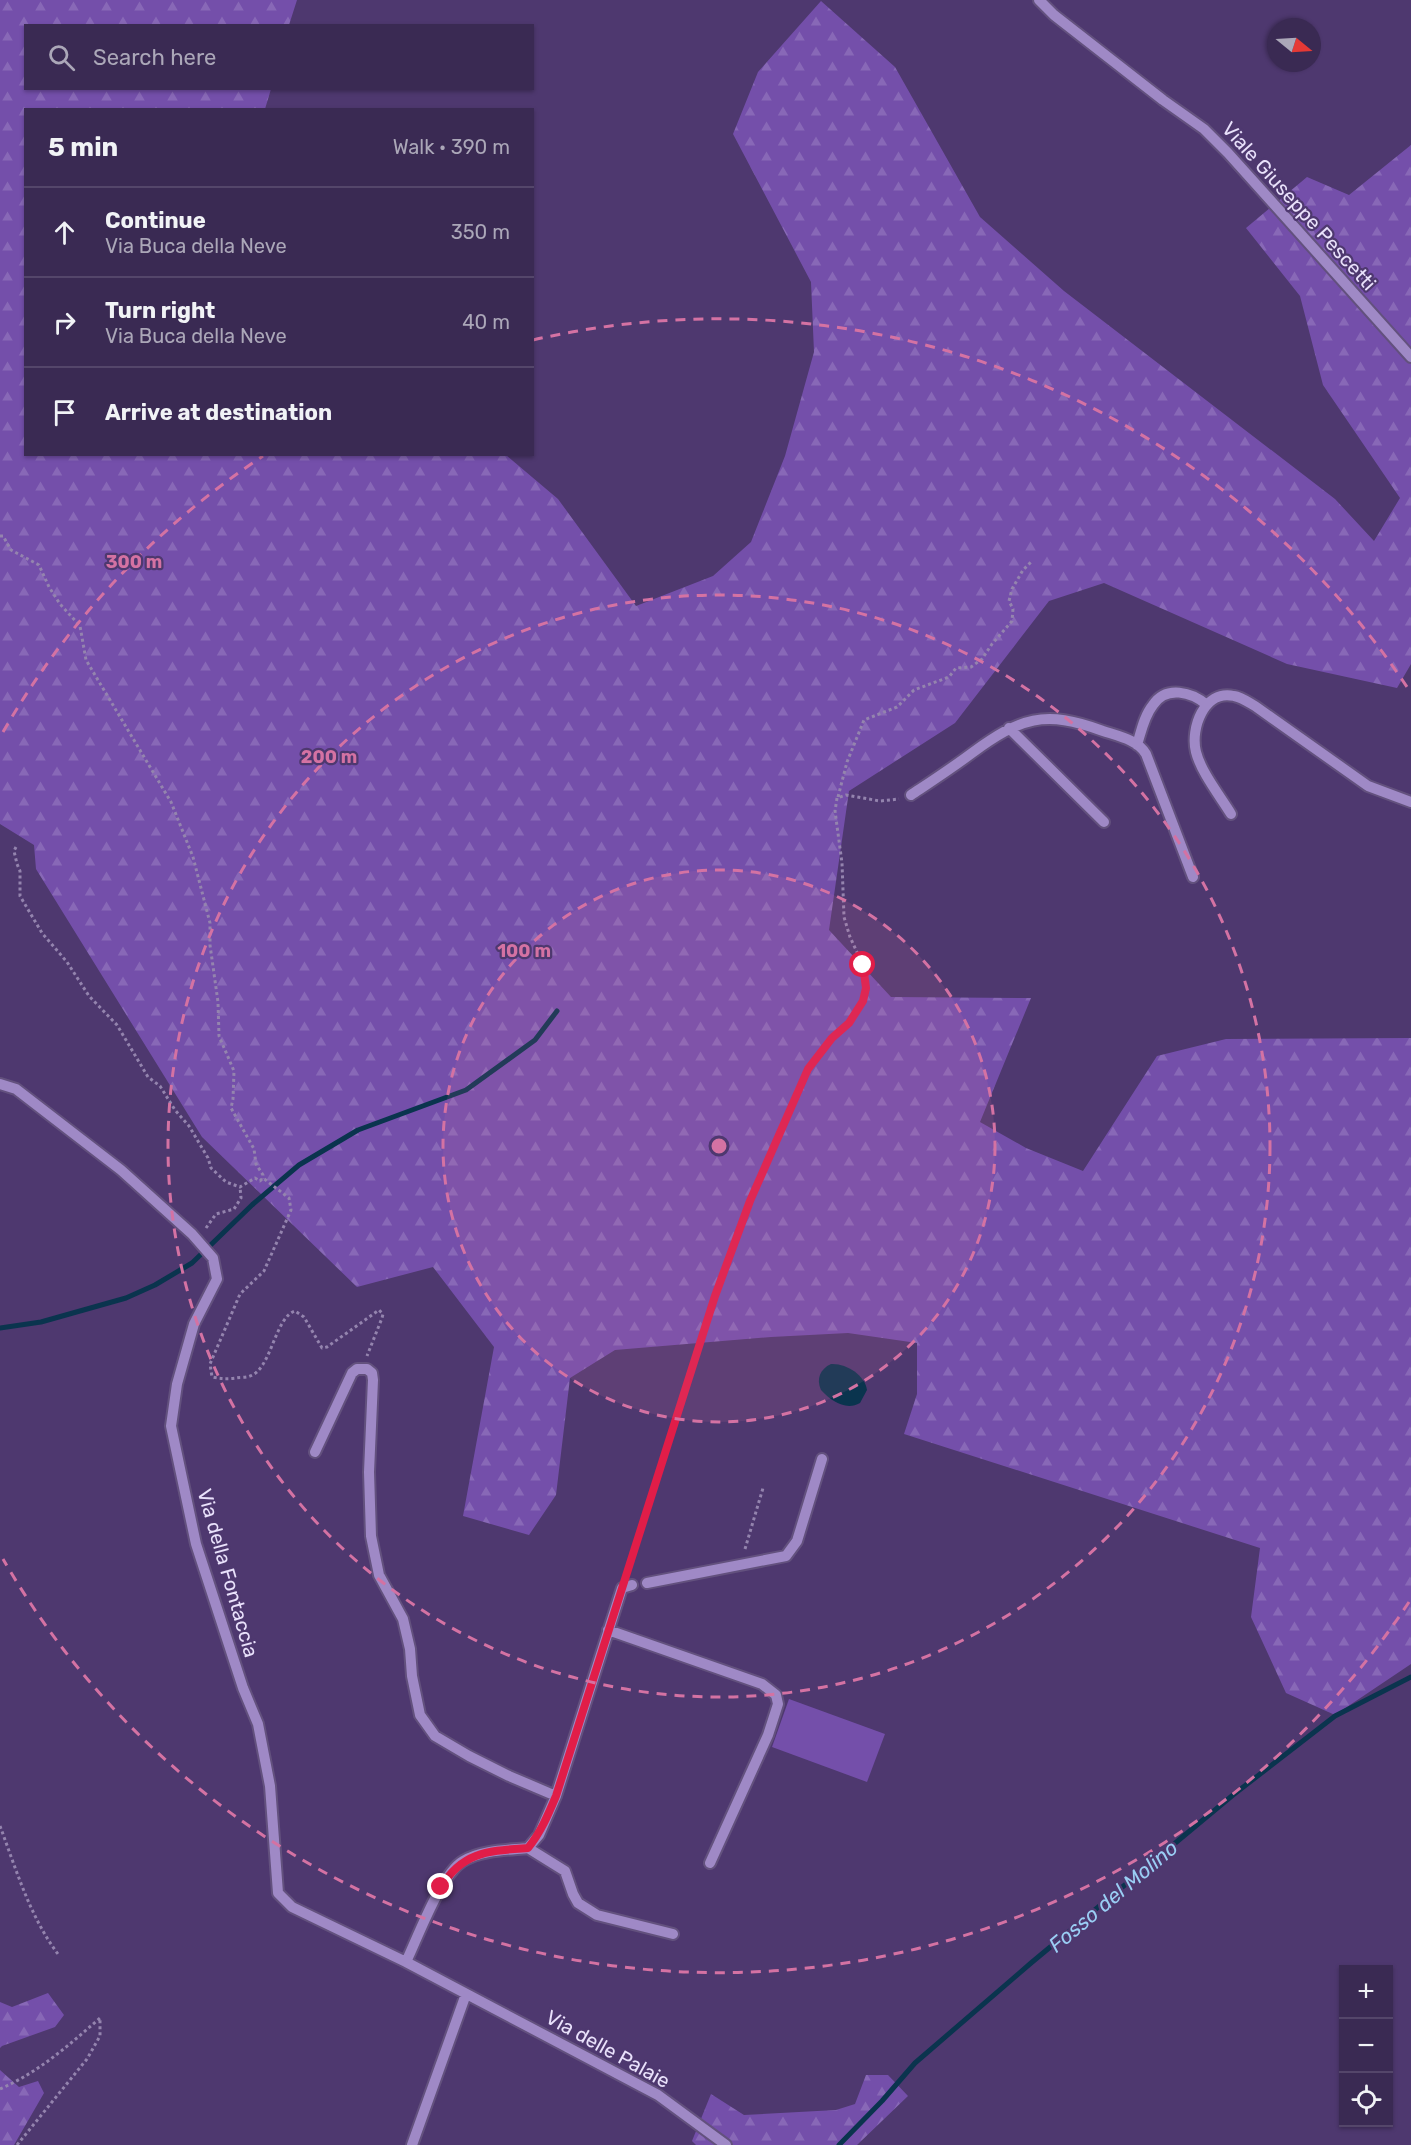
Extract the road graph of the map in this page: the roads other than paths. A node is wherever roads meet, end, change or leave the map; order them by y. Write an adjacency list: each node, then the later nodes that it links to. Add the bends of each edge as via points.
1 (1039, 0): 2 (street, Viale Giuseppe Pescetti, via 1204,129)
2 (1411, 357)
3 (1208, 705): 5 (street, via 1186,693 1160,697 1145,720); 7 (street, via 1225,695 1244,700 1368,786); 8 (street, via 1194,732 1195,750)
4 (1009, 728): 5 (street, via 1038,719 1059,719 1087,725); 6 (street); 9 (street)
5 (1137, 745): 10 (street, via 1146,754)
6 (911, 795)
7 (1411, 802)
8 (1231, 814)
9 (1104, 822)
10 (1192, 878)
11 (0, 1084): 21 (street, Via della Fontaccia, via 16,1089 121,1170 213,1258 217,1280 194,1324 177,1384 171,1426 196,1544 258,1724 270,1786 278,1893 292,1907)
12 (315, 1452): 17 (street, via 352,1373 367,1369 373,1380 370,1536 379,1575 403,1618 420,1715 435,1736)
13 (822, 1459): 14 (street, via 796,1541 786,1556)
14 (647, 1582)
15 (627, 1586): 16 (street)
16 (608, 1630): 17 (street); 19 (street, via 762,1684 776,1695 778,1704 768,1735)
17 (556, 1796): 18 (street)
18 (528, 1848): 20 (street, via 564,1871 578,1903 587,1910); 21 (street, via 479,1855 450,1872)
19 (710, 1863)
20 (673, 1934)
21 (406, 1962): 22 (street, Via della Fontaccia)
22 (466, 1994): 23 (street); 24 (street, Via delle Palaie, via 658,2095)
23 (412, 2145)
24 (726, 2145)

